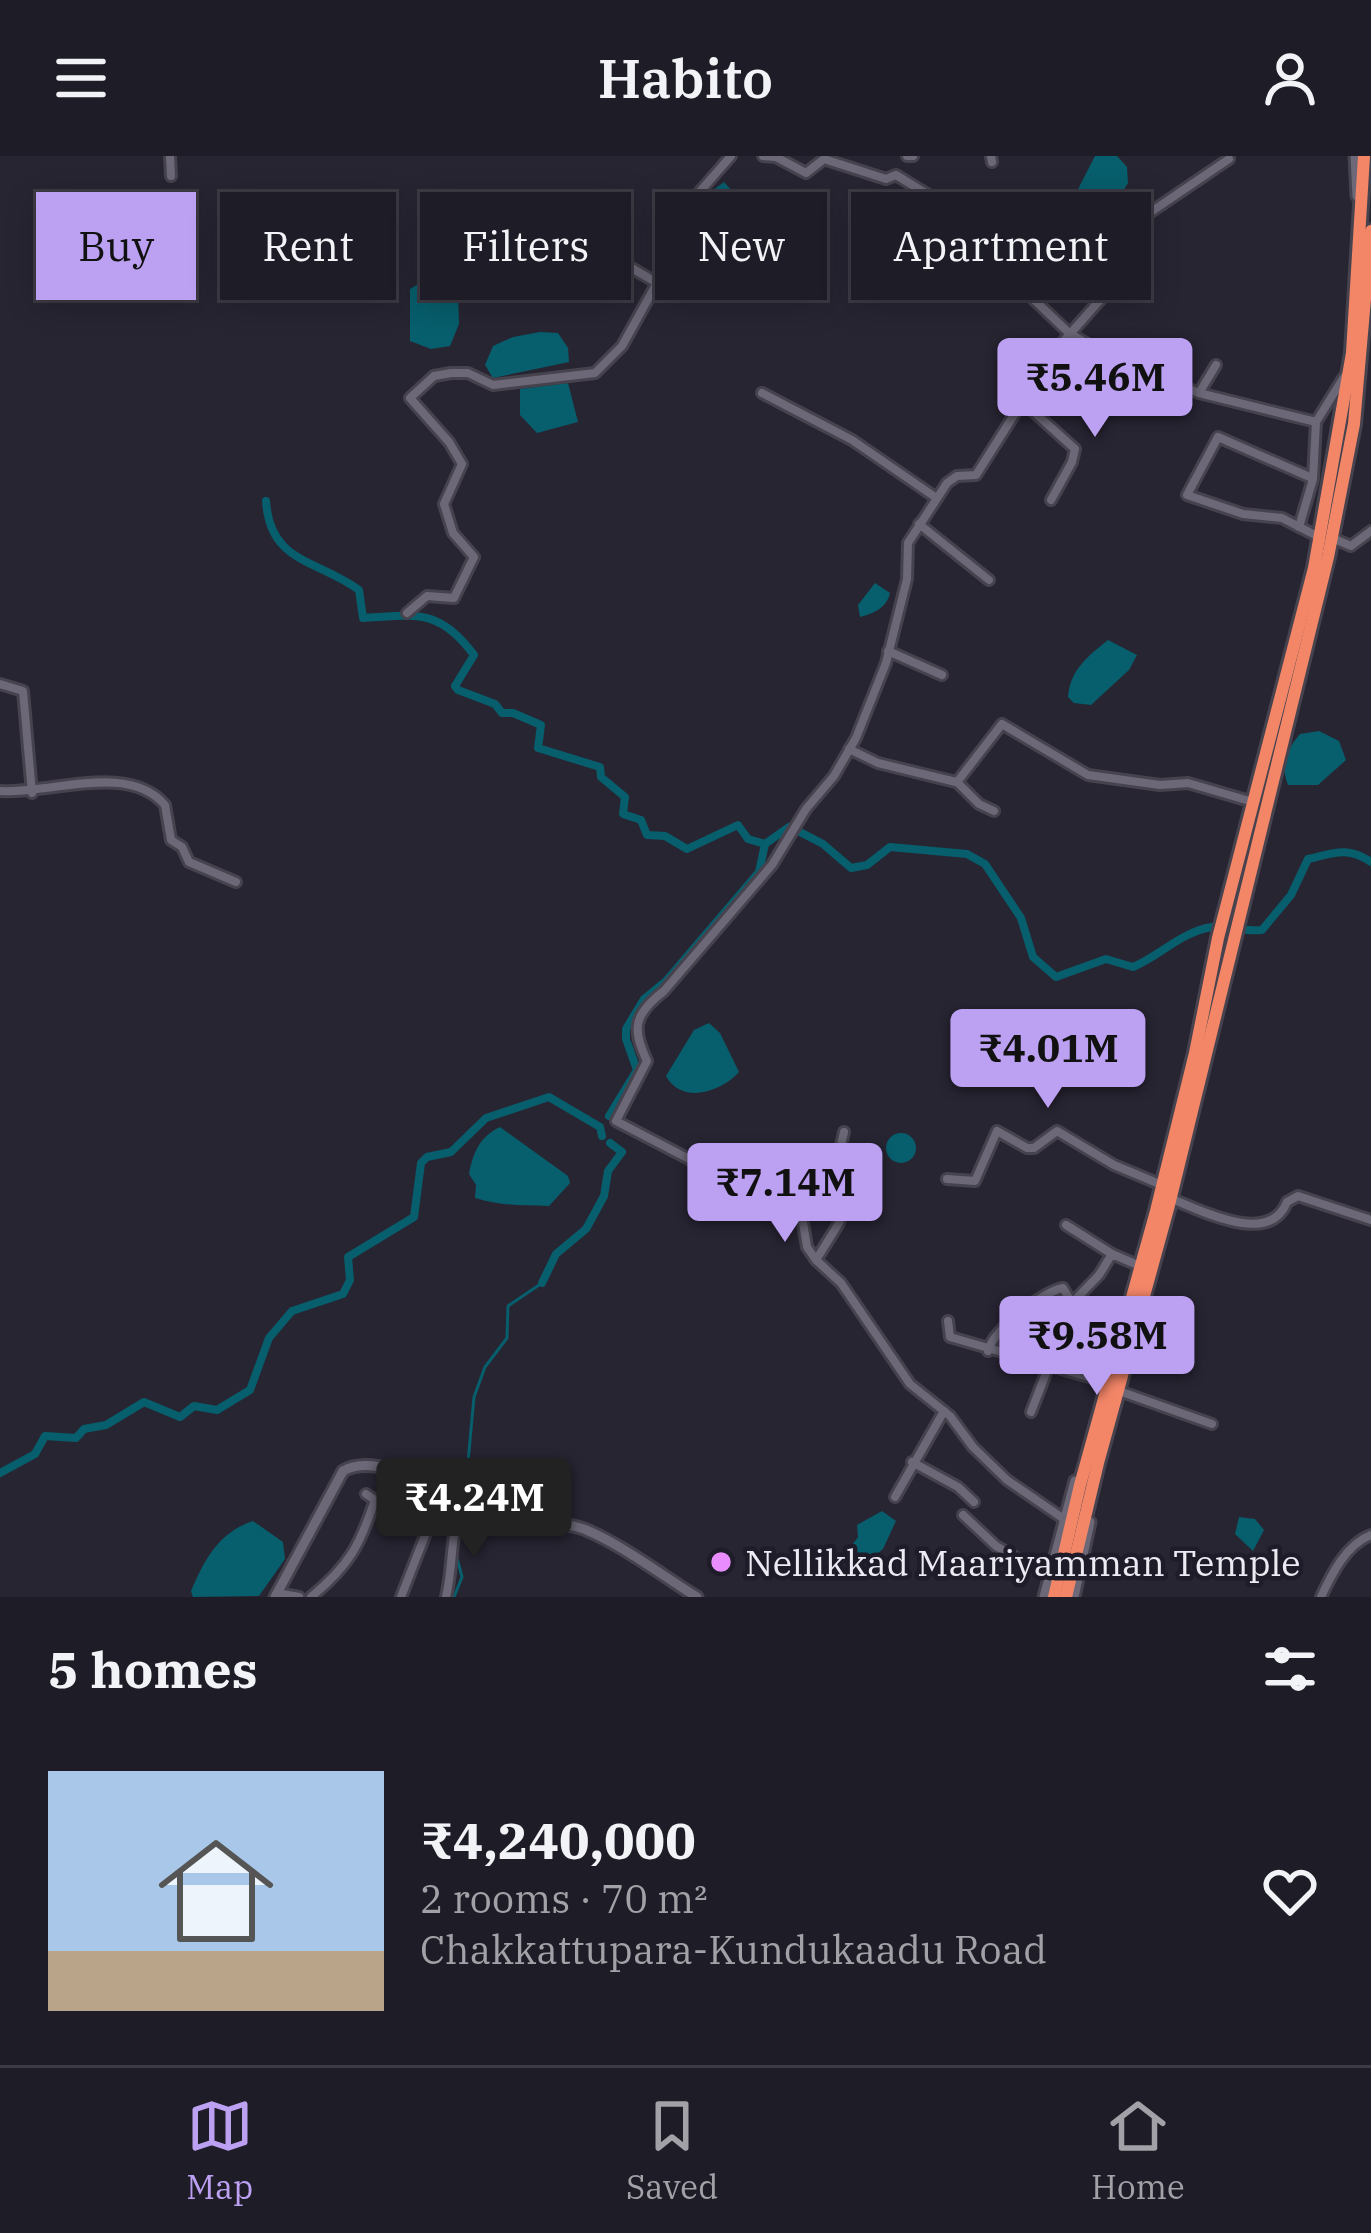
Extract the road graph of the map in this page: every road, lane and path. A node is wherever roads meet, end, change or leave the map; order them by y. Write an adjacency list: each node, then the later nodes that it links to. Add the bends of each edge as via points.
1 (170, 156): 6 (street)
2 (731, 156): 7 (street)
3 (763, 156): 8 (street, via 806,173 824,159 886,179 896,175)
4 (1360, 156): 14 (highway)
5 (1231, 157): 12 (street, via 1139,220 1108,291)
6 (171, 176)
7 (700, 192)
8 (924, 192)
9 (1371, 231): 14 (highway)
10 (655, 287): 30 (street, via 622,346 595,373 493,385 468,373 434,376 410,398 462,464 444,504 453,533 474,557 454,598 428,596)
11 (1031, 300): 12 (street)
12 (1069, 333): 16 (street); 18 (street)
13 (1007, 348): 16 (street)
14 (1358, 354): 17 (highway)
15 (1216, 365): 18 (street)
16 (1041, 374): 20 (street)
17 (1360, 374): 21 (street); 28 (highway, via 1341,433)
18 (1199, 392): 21 (street)
19 (762, 393): 23 (street, via 852,440)
20 (1024, 403): 23 (street, via 976,475 957,476); 24 (street, via 1075,449)
21 (1316, 422): 22 (street)
22 (1312, 478): 26 (street); 26 (street, via 1218,436 1187,495)
23 (935, 497): 25 (street)
24 (1051, 500)
25 (919, 524): 29 (street); 31 (street, via 908,543 908,579)
26 (1299, 527): 28 (street)
27 (1371, 531): 28 (street, via 1351,546)
28 (1326, 537): 38 (highway); 41 (highway)
29 (989, 580)
30 (407, 613)
31 (888, 651): 32 (street); 34 (street)
32 (942, 675)
33 (0, 683): 37 (street, via 23,691)
34 (849, 749): 35 (street); 48 (street, via 760,880 651,1001 634,1037 647,1061 616,1119 703,1171 789,1213)
35 (957, 782): 38 (street, via 1002,724 1088,776 1188,783); 39 (street)
36 (0, 790): 37 (street)
37 (32, 793): 40 (street, via 97,780 158,796 171,840 188,862)
38 (1255, 802): 41 (highway)
39 (994, 811)
40 (236, 882)
41 (1231, 915): 42 (highway)
42 (1225, 940): 46 (highway); 47 (highway)
43 (844, 1132): 45 (street)
44 (947, 1178): 46 (street, via 975,1181 997,1131 1027,1148 1057,1132)
45 (828, 1185): 48 (street, via 812,1209); 52 (street, via 848,1194)
46 (1162, 1185): 53 (highway)
47 (1169, 1203): 49 (street, via 1256,1225 1271,1223 1298,1196); 59 (street); 81 (highway, via 1097,1463)
48 (801, 1211): 52 (street)
49 (1371, 1220)
50 (1066, 1225): 51 (street)
51 (1112, 1254): 53 (street); 55 (street, via 1072,1303 1063,1288 1049,1291 1000,1328)
52 (816, 1260): 60 (street, via 841,1282 910,1384)
53 (1141, 1267): 56 (highway)
54 (948, 1321): 55 (street, via 950,1337)
55 (988, 1351): 57 (street)
56 (1119, 1351): 58 (street); 80 (highway)
57 (1048, 1368): 58 (street); 61 (street)
58 (1103, 1381): 70 (street)
59 (1123, 1392): 62 (street); 81 (street)
60 (944, 1411): 63 (street); 70 (street, via 1006,1480)
61 (1030, 1412)
62 (1213, 1424)
63 (912, 1462): 66 (street); 68 (street)
64 (443, 1490): 67 (street); 73 (street, via 376,1466 349,1466); 76 (street)
65 (366, 1494): 75 (street, via 376,1500 360,1544)
66 (895, 1497)
67 (464, 1502): 77 (street, via 452,1526); 78 (street, via 496,1519 582,1528)
68 (974, 1502)
69 (963, 1515): 72 (street)
70 (1064, 1519): 72 (street)
71 (1371, 1535): 82 (street, via 1352,1546)
72 (1049, 1577): 79 (street)
73 (276, 1595): 74 (street)
74 (299, 1597)
75 (311, 1597)
76 (401, 1597)
77 (446, 1597)
78 (697, 1597)
79 (1044, 1597)
80 (1054, 1597)
81 (1070, 1597)
82 (1321, 1597)

